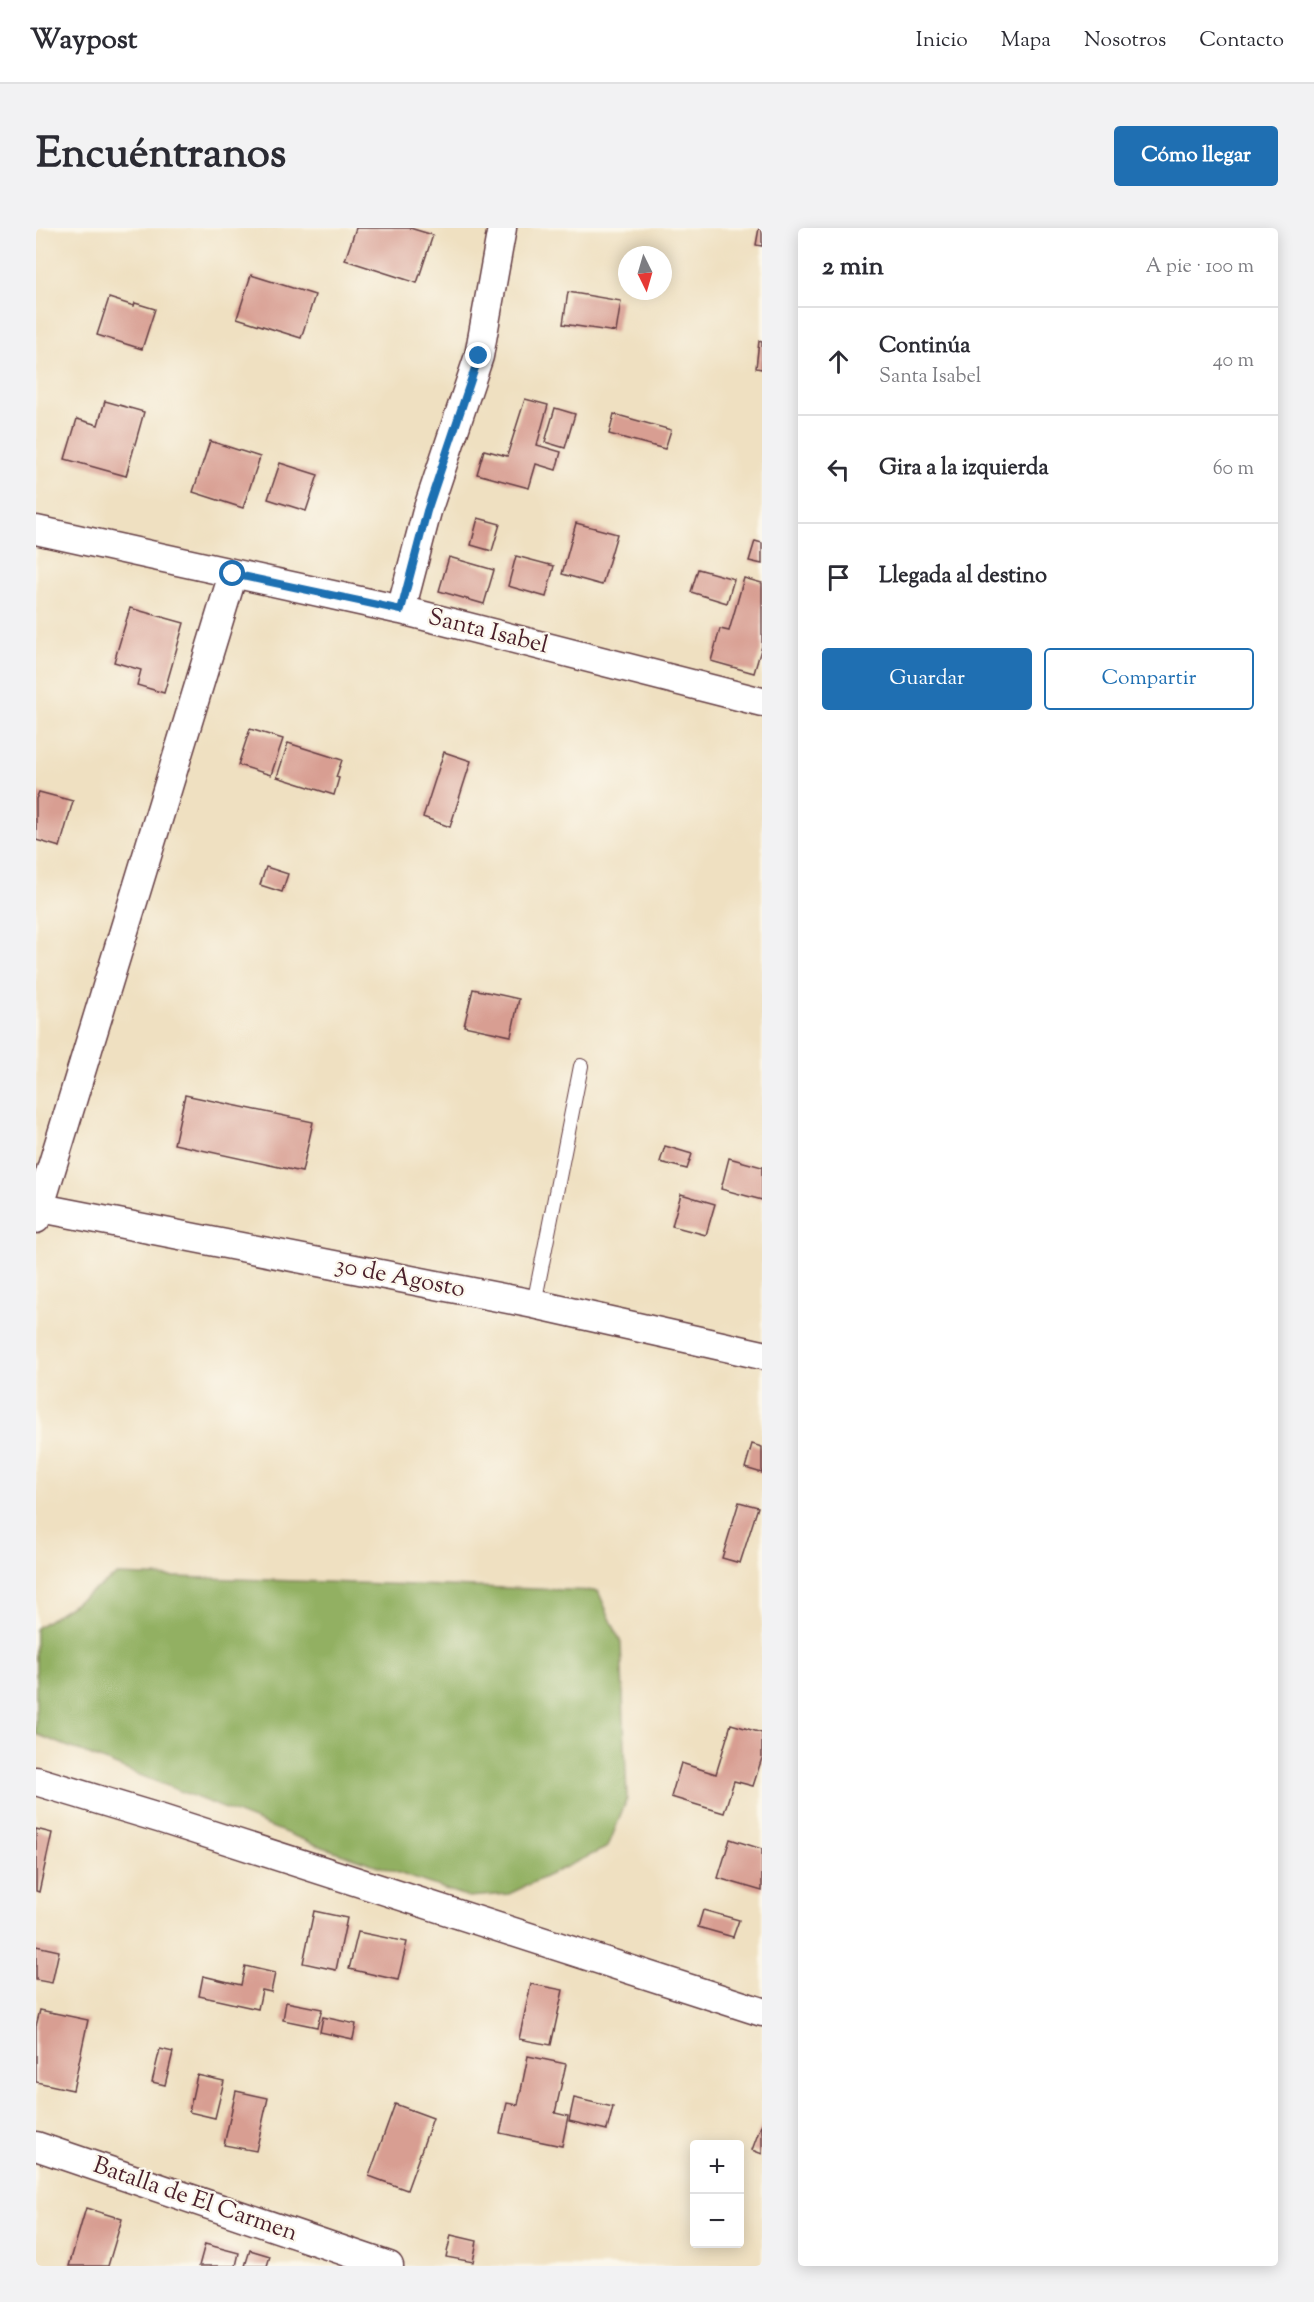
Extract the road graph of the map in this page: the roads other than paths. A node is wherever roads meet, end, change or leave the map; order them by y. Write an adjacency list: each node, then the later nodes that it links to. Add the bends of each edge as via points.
1 (502, 228): 4 (street, via 479,356 427,511)
2 (36, 530): 3 (street, Santa Isabel)
3 (233, 574): 4 (street, Santa Isabel); 7 (street)
4 (401, 610): 5 (street, Santa Isabel)
5 (762, 702)
6 (581, 1066): 8 (lane)
7 (37, 1211): 8 (street, 30 de Agosto)
8 (534, 1304): 9 (street, 30 de Agosto)
9 (762, 1354)
10 (36, 1781): 11 (street)
11 (762, 2012)
12 (36, 2146): 13 (street, Batalla de El Carmen)
13 (389, 2266)

